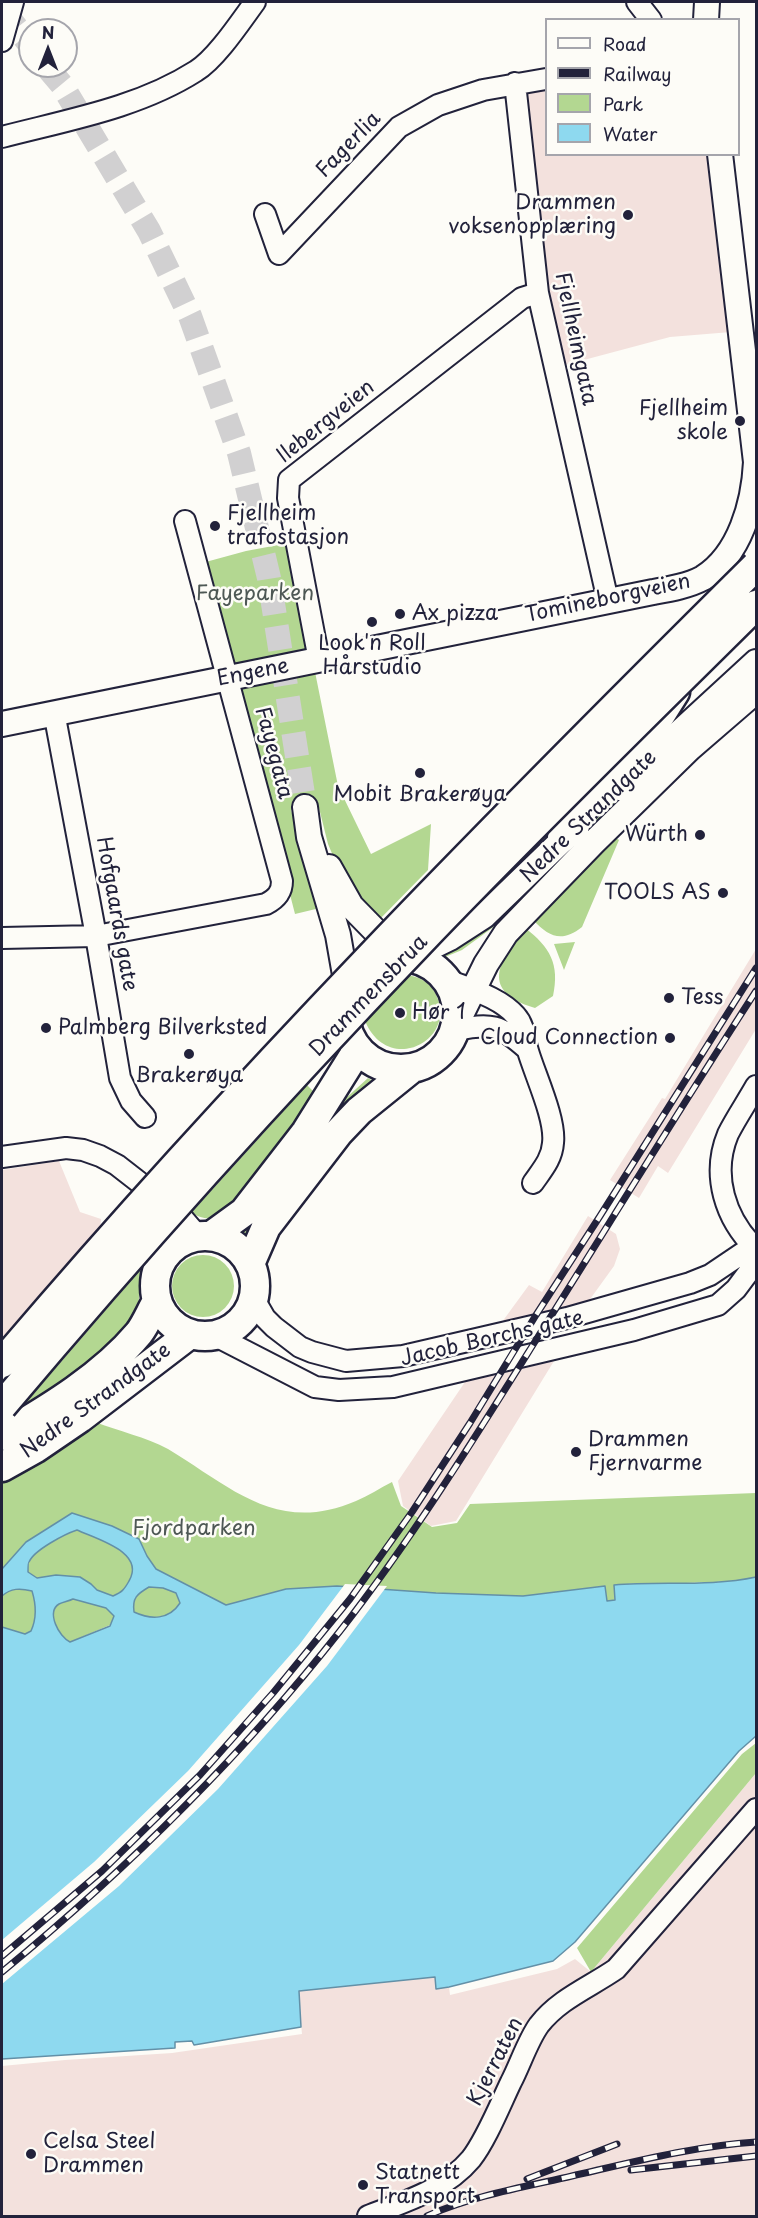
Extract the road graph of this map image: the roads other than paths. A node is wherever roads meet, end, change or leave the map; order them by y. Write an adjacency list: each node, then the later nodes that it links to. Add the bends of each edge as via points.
1 (13, 2): 7 (street)
2 (255, 2): 10 (street, via 234,32 198,70 139,100)
3 (638, 2): 5 (street)
4 (707, 2): 6 (main road)
5 (650, 18)
6 (706, 18)
7 (2, 41)
8 (545, 79): 9 (street, Fagerlia)
9 (515, 83): 12 (street, Fagerlia, via 438,105 399,128 279,254); 13 (street, Fjellheimgata)
10 (2, 137)
11 (720, 156): 17 (main road, Tomineborgveien, via 754,443 755,475 750,505 724,559 701,578)
12 (265, 214)
13 (538, 293): 17 (street, Fjellheimgata); 20 (street, Ilebergveien, via 522,297 289,480 288,498)
14 (185, 521): 22 (street, Fayegata)
15 (756, 554): 26 (highway, via 720,608 641,746 565,829)
16 (756, 566): 48 (highway, Drammensbrua, bridge, via 346,981 187,1151)
17 (608, 601): 19 (main road, Tomineborgveien)
18 (756, 605): 49 (highway, Drammensbrua, bridge, via 498,862 334,1033 158,1224)
19 (504, 622): 20 (main road, Engene)
20 (319, 660): 22 (main road, Engene)
21 (756, 662): 26 (main road, Nedre Strandgate)
22 (227, 678): 24 (main road, Engene); 27 (street, Fayegata, via 282,881 279,894 266,904)
23 (756, 692): 30 (main road, Nedre Strandgate, via 689,749 519,918)
24 (54, 712): 25 (main road, Engene); 27 (street, Hofgaards gate)
25 (2, 724)
26 (562, 838): 29 (main road, Nedre Strandgate, via 484,916 450,938)
27 (96, 936): 28 (street); 37 (street, Hofgaards gate, via 120,1078 131,1101)
28 (2, 938)
29 (406, 957): 30 (highway, via 432,965); 31 (highway, via 369,966); 31 (main road, via 359,916 347,899 330,869 305,807 309,837 338,935)
30 (460, 985): 32 (highway); 34 (street, via 503,1005 516,1016)
31 (348, 992): 33 (highway, via 344,1013 348,1033)
32 (456, 1026): 34 (street, via 497,1027); 35 (highway, via 443,1051)
33 (358, 1049): 35 (highway, via 387,1068); 41 (highway, via 306,1132 244,1212)
34 (527, 1049): 39 (street, via 554,1139 546,1164)
35 (411, 1069): 44 (highway, via 339,1132 266,1227)
36 (756, 1086): 42 (street, via 729,1134 721,1157 721,1186 729,1212)
37 (145, 1117)
38 (2, 1157): 40 (street, via 54,1149 83,1150 117,1165)
39 (533, 1183)
40 (144, 1186): 41 (street, via 163,1195); 43 (street)
41 (205, 1236): 43 (highway, via 183,1240); 44 (highway, via 234,1245)
42 (756, 1246): 45 (street, Jacob Borchs gate, via 690,1283 567,1318 403,1356 346,1361 312,1352 274,1327); 47 (street, Jacob Borchs gate, via 751,1269 718,1305 634,1330 393,1387 315,1387)
43 (166, 1254): 46 (highway, via 155,1276)
44 (250, 1264): 45 (highway, via 255,1276)
45 (254, 1299): 47 (highway, via 241,1321 227,1332)
46 (157, 1301): 47 (highway, via 169,1322); 50 (highway, Nedre Strandgate, via 140,1332 111,1361 64,1397)
47 (202, 1335): 51 (highway, Nedre Strandgate)
48 (2, 1363)
49 (2, 1406)
50 (2, 1436)
51 (2, 1467)
52 (756, 1809): 53 (street, Kjerraten, via 616,1969 568,1997 539,2025 470,2160 426,2193)
53 (368, 2217)

